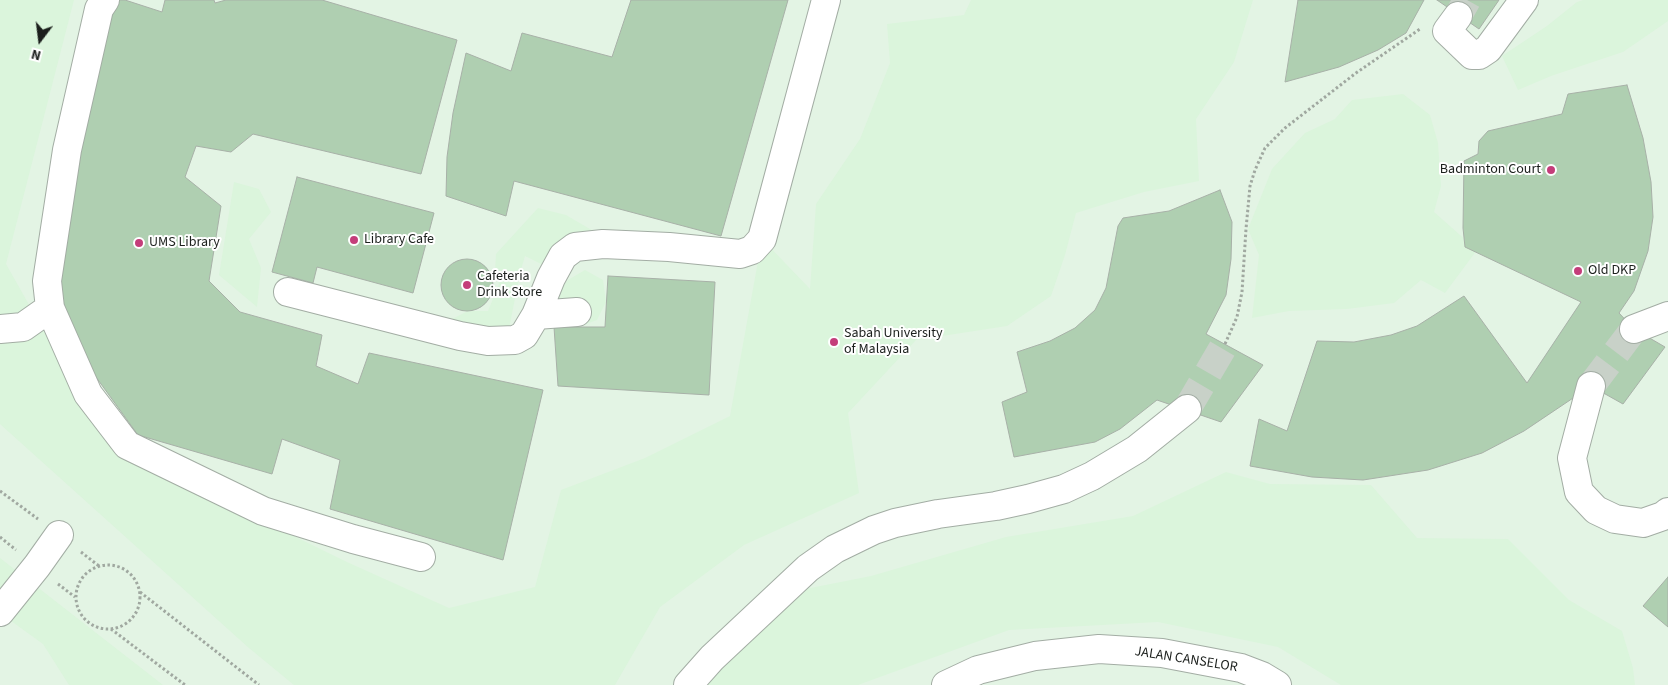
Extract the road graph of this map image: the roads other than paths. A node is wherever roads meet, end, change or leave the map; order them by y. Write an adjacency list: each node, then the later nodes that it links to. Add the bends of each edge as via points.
1 (105, 0): 6 (street, via 100,9 67,150 47,281)
2 (826, 0): 8 (street, via 762,239 752,250 740,254 603,244 575,247 563,256)
3 (1524, 0): 4 (street, via 1488,49 1479,54 1472,55)
4 (1452, 23)
5 (288, 292): 8 (street, via 488,341 515,340 524,335)
6 (50, 308): 10 (street, via 22,328); 16 (street, via 88,394 128,445 263,511)
7 (577, 312): 8 (street)
8 (536, 315)
9 (1668, 316): 11 (street)
10 (0, 329)
11 (1634, 329)
12 (1591, 386): 14 (street, via 1572,458 1579,492 1596,510 1615,519 1643,523)
13 (1187, 409): 18 (street, via 1137,450 1064,489 996,506 895,523 835,549 808,568 712,658)
14 (1668, 512)
15 (59, 535): 17 (street)
16 (421, 557)
17 (0, 612)
18 (688, 685)
19 (946, 685): 20 (street, JALAN CANSELOR, via 978,670 1035,656 1099,649 1162,654 1241,668)
20 (1277, 685)

